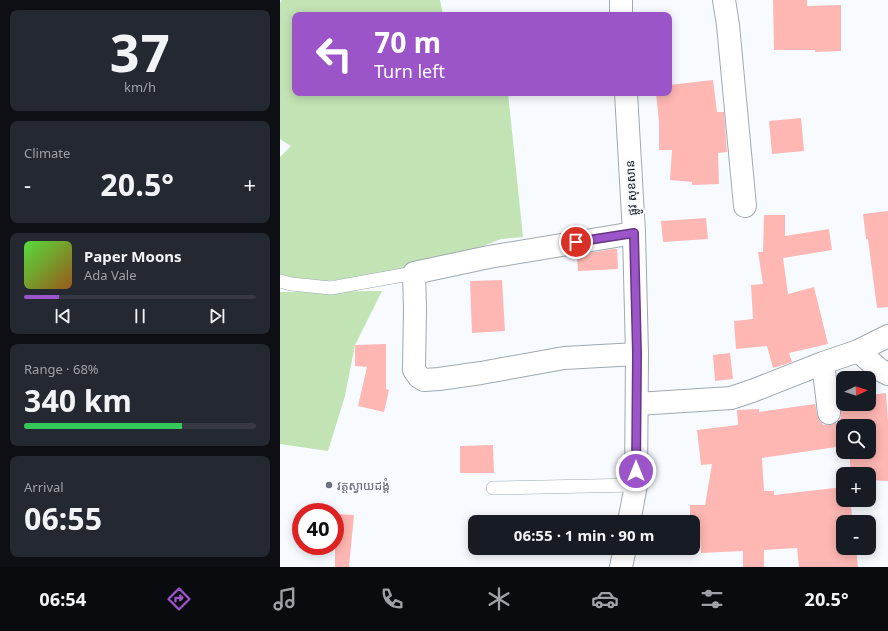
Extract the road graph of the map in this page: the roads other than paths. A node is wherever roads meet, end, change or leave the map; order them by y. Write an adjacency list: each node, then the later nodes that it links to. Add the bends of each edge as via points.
1 (621, 0): 3 (street)
2 (724, 0): 5 (street)
3 (621, 12)
4 (626, 96): 6 (street, ផ្លូវ សុខសាន)
5 (745, 206)
6 (634, 233): 7 (street, via 489,257); 11 (street, ផ្លូវ សុខសាន)
7 (414, 273): 8 (lane, via 331,288); 11 (street, via 414,370 424,380 564,358)
8 (280, 281)
9 (888, 336): 10 (street)
10 (858, 351): 12 (street); 13 (street)
11 (637, 354): 14 (street, ផ្លូវ សុខសាន)
12 (823, 363): 14 (street, via 731,398); 15 (street)
13 (888, 374)
14 (637, 404): 16 (street, ផ្លូវ សុខសាន)
15 (829, 412)
16 (636, 485): 17 (lane); 18 (street, ផ្លូវ សុខសាន)
17 (493, 488)
18 (631, 515)
19 (623, 555): 20 (street)
20 (620, 567)

